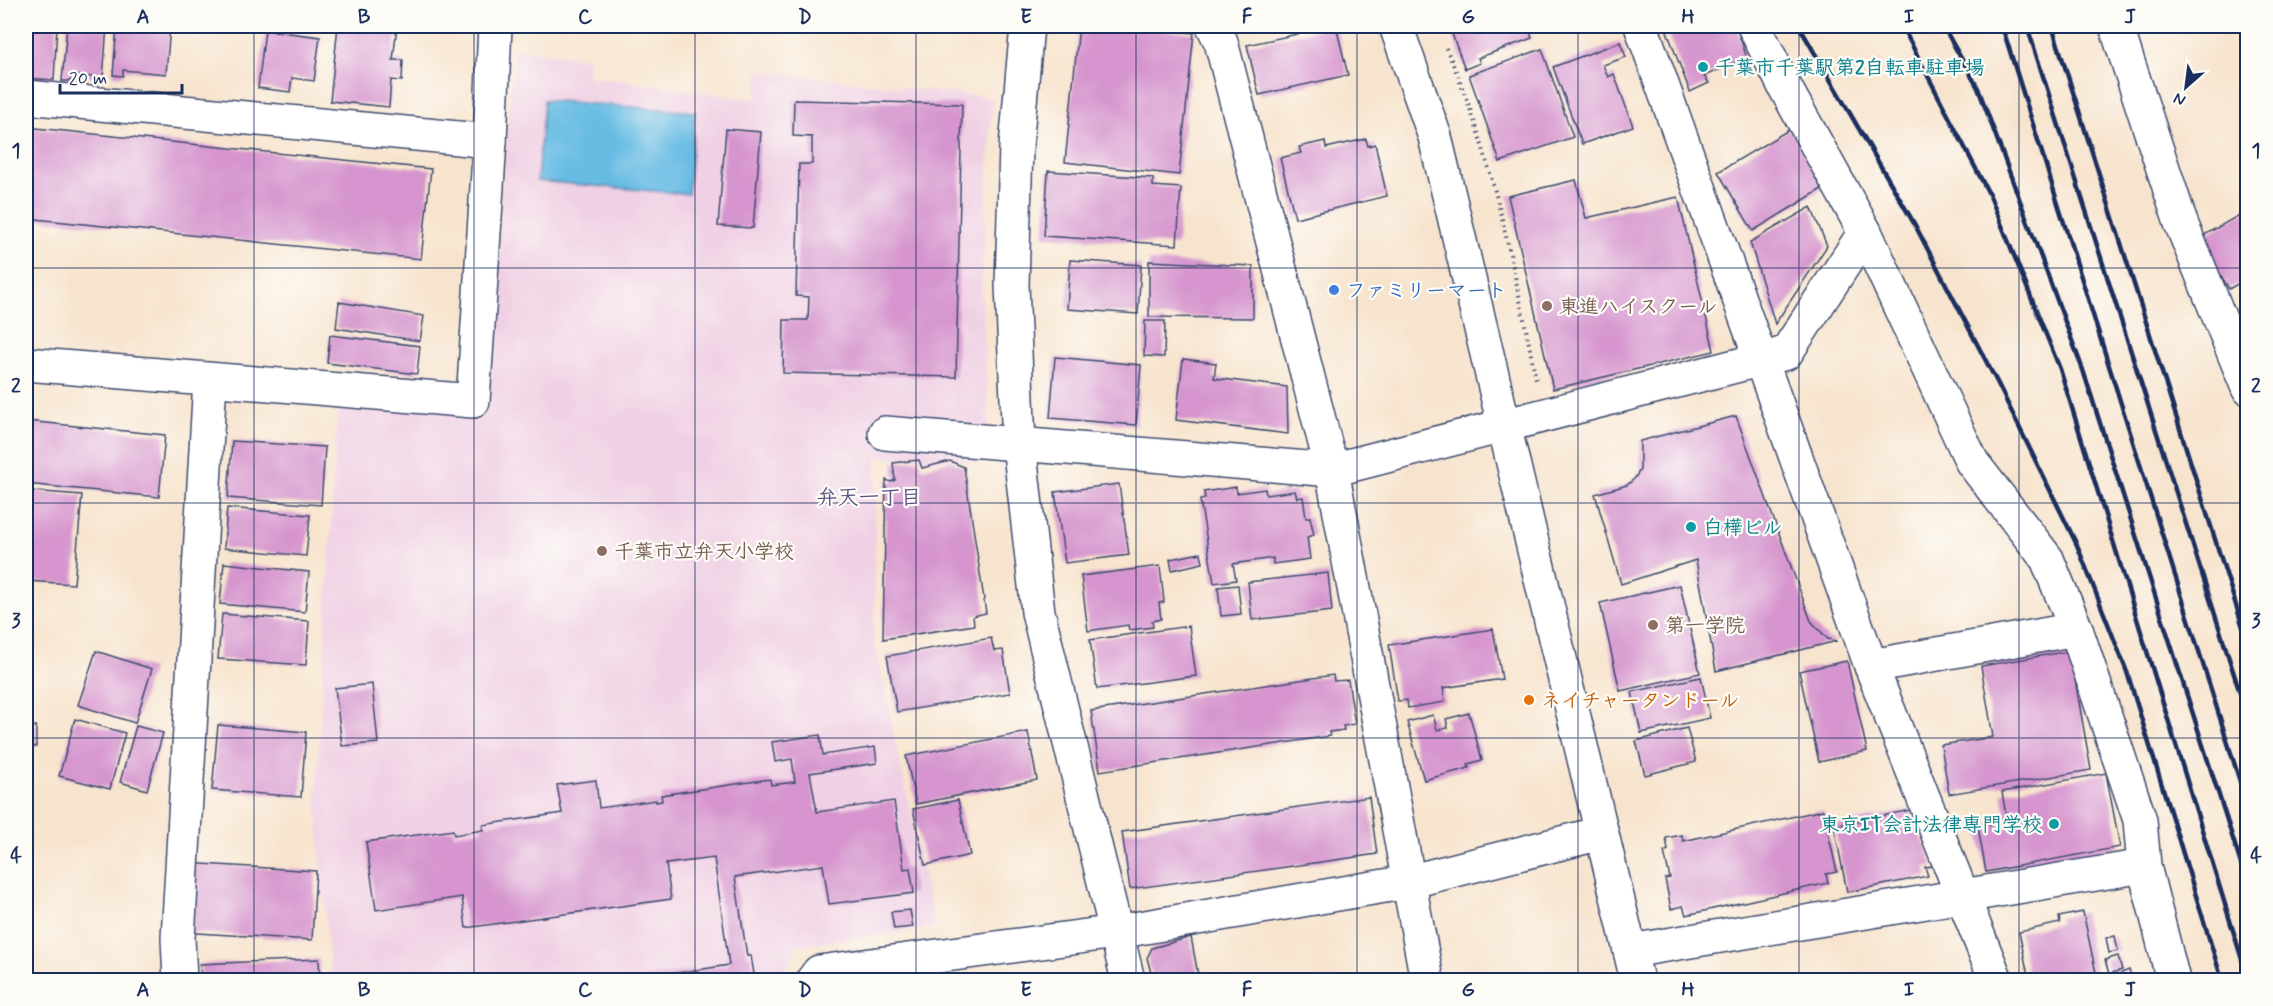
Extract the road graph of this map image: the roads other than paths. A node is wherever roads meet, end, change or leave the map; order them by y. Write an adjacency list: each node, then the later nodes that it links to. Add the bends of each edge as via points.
1 (495, 26): 9 (street)
2 (1026, 26): 18 (street, via 1016,146 1012,285)
3 (1214, 26): 19 (street)
4 (1396, 26): 16 (street, via 1435,137)
5 (1641, 26): 12 (street)
6 (1754, 26): 10 (street)
7 (2116, 26): 11 (street, via 2181,223)
8 (26, 96): 9 (street)
9 (490, 141): 14 (street, via 472,401)
10 (1865, 232): 12 (street, via 1786,353); 20 (street, via 1972,462 2047,559)
11 (2237, 323): 15 (street)
12 (1761, 360): 16 (street); 21 (street)
13 (26, 364): 14 (street)
14 (210, 380): 28 (street, via 178,938)
15 (2247, 388)
16 (1504, 426): 19 (street); 22 (street)
17 (885, 433): 18 (street)
18 (1019, 444): 19 (street); 26 (street, via 1038,612)
19 (1332, 470): 24 (street)
20 (2076, 629): 21 (street); 23 (street, via 2140,820)
21 (1871, 666): 25 (street)
22 (1601, 833): 24 (street); 27 (street)
23 (2144, 866): 25 (street); 33 (street)
24 (1408, 882): 26 (street); 31 (street)
25 (1965, 896): 27 (street); 32 (street)
26 (1116, 932): 29 (street, via 819,972); 30 (street)
27 (1633, 966)
28 (180, 981)
29 (813, 981)
30 (1128, 981)
31 (1427, 981)
32 (1996, 981)
33 (2173, 981)

